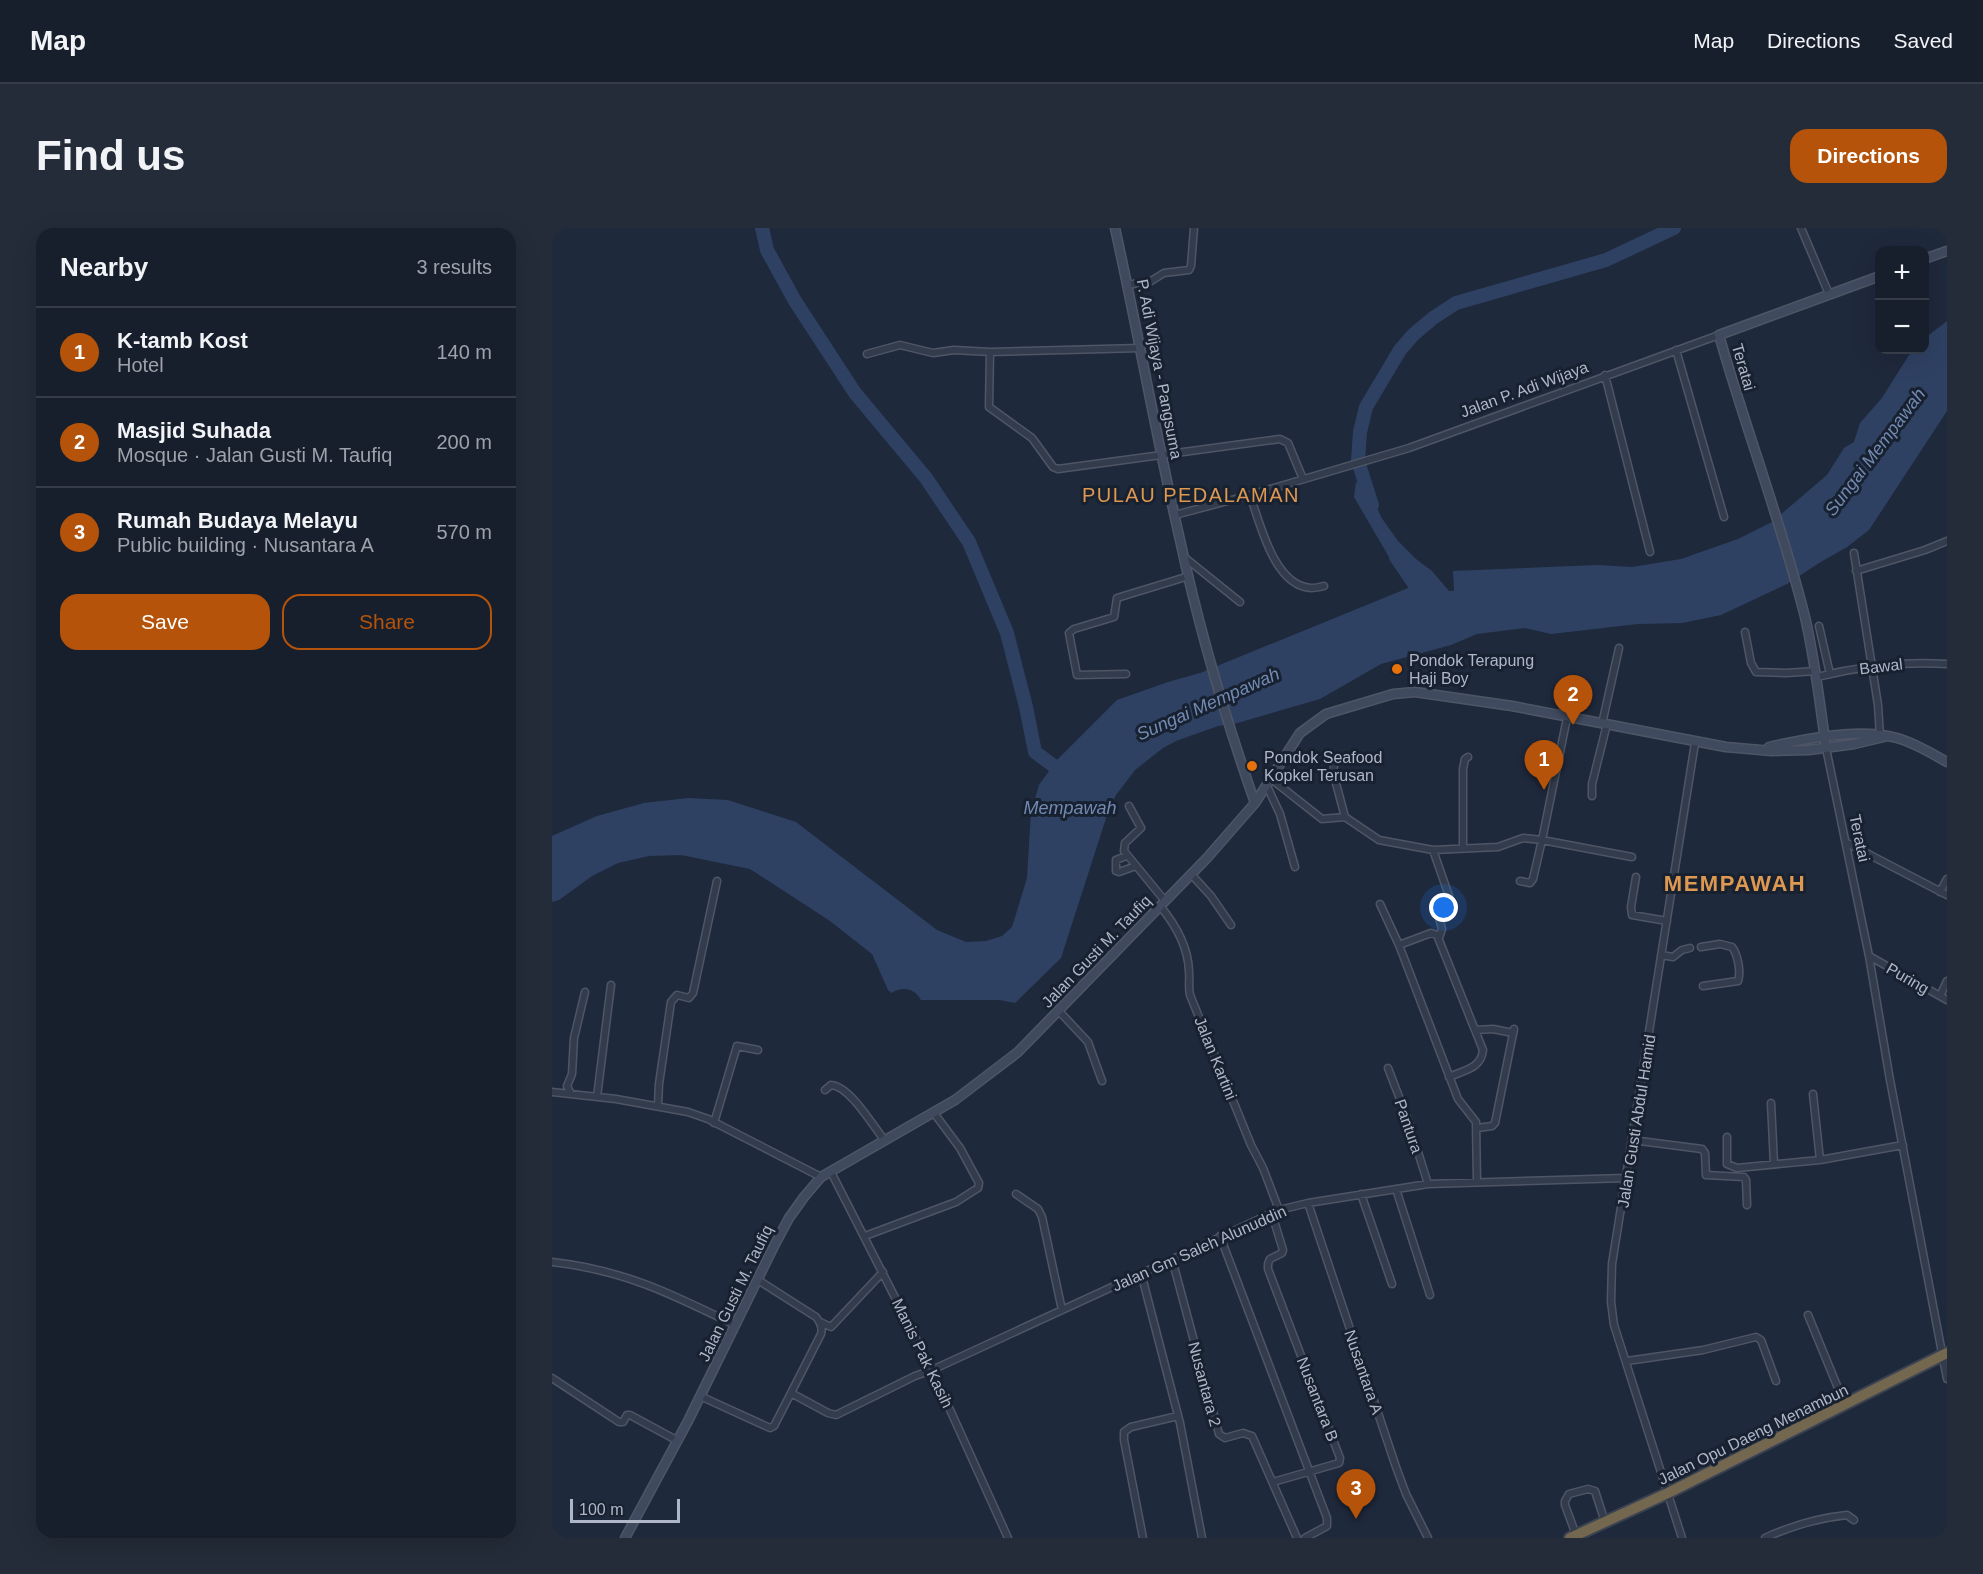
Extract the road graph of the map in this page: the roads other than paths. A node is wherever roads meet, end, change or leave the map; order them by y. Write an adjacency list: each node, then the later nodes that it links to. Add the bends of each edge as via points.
1 (1115, 228): 7 (main road, P. Adi Wijaya - Pangsuma)
2 (1194, 228): 7 (street, via 1189,270)
3 (1801, 228): 8 (street)
4 (1947, 251): 5 (main road)
5 (1929, 257)
6 (1875, 278): 8 (main road, Jalan P. Adi Wijaya)
7 (1127, 285): 10 (main road, P. Adi Wijaya - Pangsuma)
8 (1829, 294): 9 (main road, Jalan P. Adi Wijaya)
9 (1719, 336): 11 (street, Jalan P. Adi Wijaya); 34 (main road, Teratai, via 1794,575)
10 (1141, 348): 12 (street); 15 (main road, P. Adi Wijaya - Pangsuma)
11 (1676, 350): 14 (street, Jalan P. Adi Wijaya); 19 (street)
12 (990, 352): 13 (street, via 928,352 900,345); 15 (street, via 989,407 1032,438 1052,467)
13 (867, 354)
14 (1605, 375): 16 (street, Jalan P. Adi Wijaya, via 1409,448); 21 (street)
15 (1161, 454): 16 (street, via 1283,439); 18 (main road, P. Adi Wijaya - Pangsuma)
16 (1303, 479): 17 (street, Jalan P. Adi Wijaya)
17 (1251, 495): 18 (street, Jalan P. Adi Wijaya); 26 (street, via 1273,560 1301,586)
18 (1175, 515): 23 (main road, P. Adi Wijaya - Pangsuma)
19 (1725, 517)
20 (1947, 541): 24 (street)
21 (1650, 552)
22 (1854, 553): 24 (street)
23 (1184, 556): 25 (main road, P. Adi Wijaya - Pangsuma); 27 (street)
24 (1856, 571): 32 (street)
25 (1189, 576): 33 (street, via 1118,598 1114,617 1069,633 1077,675); 48 (main road, P. Adi Wijaya - Pangsuma)
26 (1324, 586)
27 (1240, 602)
28 (1819, 626): 35 (street)
29 (1745, 633): 34 (street, Bawal, via 1756,672)
30 (1619, 648): 37 (street)
31 (1947, 664): 32 (street, Bawal, via 1917,662)
32 (1872, 667): 35 (street, Bawal); 38 (street)
33 (1126, 674)
34 (1816, 674): 35 (street, Bawal); 39 (main road, Teratai)
35 (1830, 674)
36 (1568, 718): 37 (main road, Jalan Gusti M. Taufiq); 46 (main road, Jalan Gusti M. Taufiq, via 1429,694 1393,694 1326,714 1300,733); 51 (street)
37 (1604, 724): 40 (main road, Jalan Gusti M. Taufiq); 47 (street)
38 (1883, 736): 39 (main road, Jalan Gusti M. Taufiq); 41 (main road, Jalan Gusti M. Taufiq); 45 (main road, Jalan Gusti M. Taufiq, via 1905,741)
39 (1825, 737): 41 (main road, Teratai); 42 (main road, Jalan Gusti M. Taufiq)
40 (1695, 743): 42 (main road, Jalan Gusti M. Taufiq); 68 (street, Jalan Gusti Abdul Hamid)
41 (1826, 748): 42 (main road, Jalan Gusti M. Taufiq); 52 (street, Teratai)
42 (1757, 750)
43 (1468, 757): 53 (street, via 1463,769)
44 (1335, 760): 50 (street, via 1333,772)
45 (1947, 762)
46 (1268, 781): 48 (main road, Jalan Gusti M. Taufiq); 50 (street, via 1322,819); 58 (street)
47 (1592, 796)
48 (1255, 803): 59 (main road, Jalan Gusti M. Taufiq)
49 (1128, 807): 55 (street, via 1141,828 1125,843)
50 (1345, 817): 54 (street, via 1379,840)
51 (1542, 840): 53 (street, via 1522,838 1498,847); 56 (street); 63 (street, via 1533,879 1530,883)
52 (1847, 843): 64 (street); 75 (street, Teratai)
53 (1463, 848): 54 (street)
54 (1432, 850): 70 (street, via 1449,896 1449,902 1437,910 1442,929)
55 (1126, 855): 57 (street, Jalan Kartini); 57 (street, via 1116,860 1116,871)
56 (1632, 857)
57 (1136, 866): 66 (street, Jalan Kartini)
58 (1295, 867)
59 (1191, 874): 66 (main road, Jalan Gusti M. Taufiq); 69 (street, via 1212,896)
60 (1636, 878): 68 (street, via 1632,915)
61 (1947, 879): 64 (street)
62 (717, 881): 94 (street, via 693,993 689,998 677,995 671,1002)
63 (1520, 881)
64 (1940, 892): 65 (street)
65 (1947, 896)
66 (1162, 904): 82 (main road, Jalan Gusti M. Taufiq); 114 (street, Jalan Kartini, via 1178,932 1189,968 1190,995)
67 (1380, 904): 71 (street)
68 (1667, 921): 74 (street, Jalan Gusti Abdul Hamid)
69 (1230, 925)
70 (1439, 938): 71 (street, via 1431,933); 83 (street)
71 (1399, 945): 86 (street)
72 (1701, 947): 78 (street, via 1732,947 1740,975 1738,981)
73 (1690, 948): 74 (street, via 1673,957)
74 (1661, 955): 99 (street, Jalan Gusti Abdul Hamid)
75 (1869, 956): 80 (street, Puring); 101 (street, Teratai)
76 (1947, 981): 80 (street)
77 (611, 985): 92 (street)
78 (1703, 986)
79 (585, 992): 90 (street, via 567,1086)
80 (1940, 996): 81 (street, Puring)
81 (1947, 1000)
82 (1058, 1010): 87 (street, via 1088,1042); 95 (main road, Jalan Gusti M. Taufiq, via 1018,1052)
83 (1475, 1030): 86 (street, via 1483,1050 1480,1062); 97 (street, via 1513,1031 1495,1123)
84 (758, 1050): 96 (street, via 737,1046)
85 (1388, 1068): 108 (street, Pantura)
86 (1449, 1077): 97 (street)
87 (1102, 1081)
88 (825, 1090): 100 (street, via 831,1085 840,1086)
89 (552, 1092): 90 (street)
90 (572, 1094): 92 (street)
91 (1813, 1094): 102 (street)
92 (597, 1097): 94 (street)
93 (1771, 1104): 103 (street)
94 (658, 1106): 96 (street)
95 (934, 1113): 100 (main road, Jalan Gusti M. Taufiq); 116 (street, via 960,1148 978,1188 956,1202)
96 (714, 1123): 105 (street)
97 (1477, 1128): 107 (street)
98 (1727, 1137): 103 (street, via 1729,1166)
99 (1632, 1140): 106 (street, Jalan Gusti Abdul Hamid); 113 (street, via 1702,1149 1706,1153 1706,1175 1744,1177)
100 (885, 1141): 104 (main road, Jalan Gusti M. Taufiq)
101 (1903, 1145): 102 (street); 129 (street, Teratai)
102 (1820, 1160): 103 (street)
103 (1774, 1164)
104 (831, 1172): 105 (main road, Jalan Gusti M. Taufiq); 116 (street, Manis Pak Kasih)
105 (821, 1177): 122 (main road, Jalan Gusti M. Taufiq, via 789,1218)
106 (1626, 1178): 107 (street, Jalan Gm Saleh Alunuddin); 130 (street, Jalan Gusti Abdul Hamid, via 1611,1283 1614,1325)
107 (1477, 1182): 108 (street, Jalan Gm Saleh Alunuddin)
108 (1428, 1184): 109 (street, Jalan Gm Saleh Alunuddin)
109 (1396, 1189): 111 (street, Jalan Gm Saleh Alunuddin); 124 (street)
110 (1016, 1194): 125 (street, via 1038,1209 1042,1217)
111 (1361, 1194): 112 (street, Jalan Gm Saleh Alunuddin); 123 (street)
112 (1308, 1203): 114 (street, Jalan Gm Saleh Alunuddin); 152 (street, Nusantara A, via 1396,1467)
113 (1747, 1205)
114 (1279, 1210): 115 (street, Jalan Gm Saleh Alunuddin)
115 (1272, 1214): 117 (street, Jalan Gm Saleh Alunuddin); 140 (street, Nusantara B, via 1283,1250 1270,1259 1268,1269 1340,1458 1339,1463)
116 (865, 1236): 120 (street, Manis Pak Kasih)
117 (1220, 1236): 118 (street, Jalan Gm Saleh Alunuddin); 140 (street, Nusantara B)
118 (1172, 1259): 121 (street, Jalan Gm Saleh Alunuddin); 141 (street, Nusantara 2, via 1219,1434 1225,1438 1243,1433 1252,1436)
119 (552, 1262): 128 (street, via 593,1267 646,1282)
120 (883, 1272): 127 (street, via 831,1327); 131 (street, Manis Pak Kasih)
121 (1141, 1274): 125 (street, Jalan Gm Saleh Alunuddin); 138 (street)
122 (758, 1280): 127 (street); 128 (main road, Jalan Gusti M. Taufiq)
123 (1392, 1284)
124 (1430, 1295)
125 (1062, 1310): 131 (street, Jalan Gm Saleh Alunuddin)
126 (1808, 1315): 137 (street)
127 (820, 1322): 135 (street, via 821,1334)
128 (735, 1325): 136 (main road, Jalan Gusti M. Taufiq)
129 (1945, 1354): 133 (street, Teratai); 137 (highway, Jalan Opu Daeng Menambun)
130 (1627, 1361): 134 (street, via 1703,1350 1756,1337 1761,1340); 142 (street, Jalan Gusti Abdul Hamid)
131 (932, 1370): 135 (street, Jalan Gm Saleh Alunuddin, via 836,1415); 147 (street, Manis Pak Kasih)
132 (552, 1378): 139 (street, via 619,1422 630,1414)
133 (1947, 1379)
134 (1776, 1381)
135 (791, 1394): 136 (street, via 770,1428)
136 (700, 1396): 139 (main road, Jalan Gusti M. Taufiq)
137 (1845, 1405): 142 (highway, Jalan Opu Daeng Menambun)
138 (1178, 1416): 148 (street, via 1131,1426 1124,1432); 149 (street)
139 (678, 1441): 146 (main road, Jalan Gusti M. Taufiq)
140 (1310, 1471): 141 (street); 151 (street, via 1328,1524)
141 (1273, 1482): 150 (street, Nusantara 2)
142 (1668, 1492): 144 (highway, Jalan Opu Daeng Menambun); 153 (street, Jalan Gusti Abdul Hamid)
143 (1854, 1520): 154 (street, via 1847,1515 1796,1524)
144 (1605, 1522): 145 (highway, Jalan Opu Daeng Menambun); 145 (street, via 1595,1491 1569,1494 1564,1501)
145 (1573, 1536)
146 (625, 1538)
147 (1008, 1538)
148 (1143, 1538)
149 (1202, 1538)
150 (1297, 1538)
151 (1305, 1538)
152 (1428, 1538)
153 (1682, 1538)
154 (1765, 1538)

